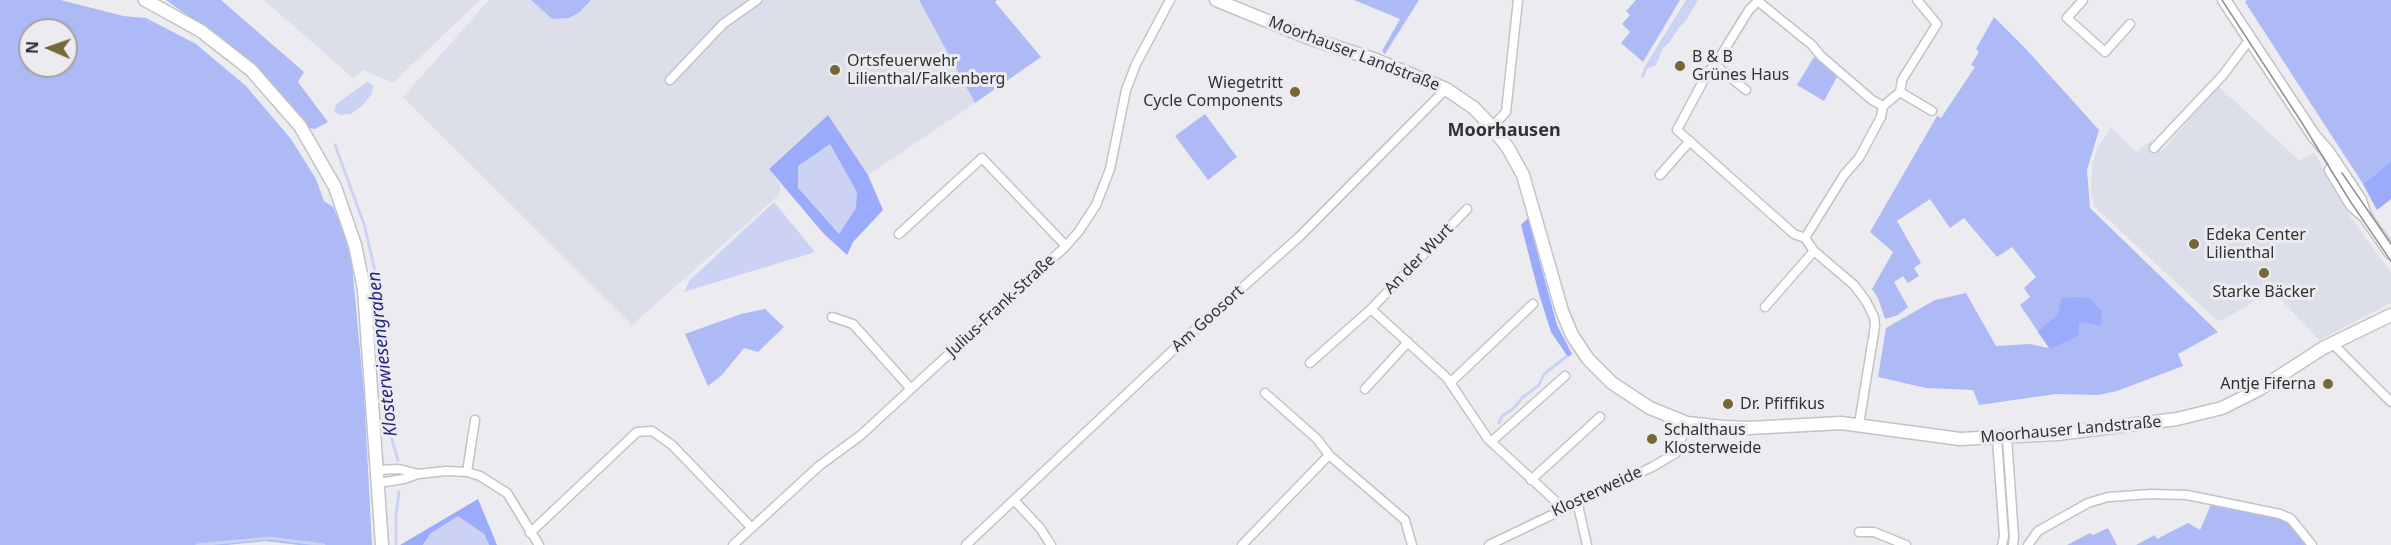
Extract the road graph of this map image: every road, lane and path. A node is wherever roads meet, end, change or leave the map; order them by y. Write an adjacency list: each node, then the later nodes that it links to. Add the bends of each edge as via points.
1 (757, 0): 13 (street, via 723,24)
2 (1170, 0): 26 (street, Julius-Frank-Straße, via 1126,90 1110,169 1096,205)
3 (1216, 0): 14 (street, Moorhauser Landstraße)
4 (1518, 0): 19 (street, via 1506,112)
5 (1917, 0): 16 (street, via 1936,24 1902,80)
6 (2083, 0): 10 (street, via 2067,18 2105,52)
7 (2224, 0): 11 (street)
8 (150, 1): 50 (street, via 201,31 251,70 294,117 332,182 351,230 362,279)
9 (1759, 1): 12 (street, via 1749,10); 17 (street)
10 (2130, 24)
11 (2250, 39): 21 (street, via 2223,75); 28 (street, via 2314,136 2346,196)
12 (1715, 65): 15 (street); 20 (street, via 1677,130)
13 (670, 81)
14 (1446, 89): 19 (street, Moorhauser Landstraße, via 1474,108); 55 (street, Am Goosort, via 1299,237)
15 (1746, 90)
16 (1900, 92): 17 (street); 18 (street)
17 (1883, 106): 25 (street, via 1858,158)
18 (1932, 111)
19 (1492, 127): 45 (street, Moorhauser Landstraße, via 1523,175 1552,281 1572,335 1588,359 1612,383 1650,408)
20 (1690, 141): 22 (street); 25 (street, via 1794,234)
21 (2154, 148)
22 (1660, 175)
23 (1467, 209): 31 (street, An der Wurt)
24 (899, 234): 26 (street, via 982,158)
25 (1805, 238): 27 (street)
26 (1066, 246): 39 (street, Julius-Frank-Straße)
27 (1814, 251): 30 (street); 46 (street, via 1854,285 1874,317 1872,356)
28 (2391, 253)
29 (1533, 304): 38 (street)
30 (1765, 307)
31 (1371, 309): 34 (street, An der Wurt); 36 (street, An der Wurt)
32 (2391, 315): 35 (street, Moorhauser Landstraße)
33 (832, 318): 39 (street, via 853,324)
34 (1408, 342): 38 (street, An der Wurt); 40 (street)
35 (2332, 343): 42 (street); 47 (street, Moorhauser Landstraße, via 2222,408 2178,419)
36 (1310, 363)
37 (1565, 376): 48 (street)
38 (1450, 383): 48 (street, An der Wurt)
39 (911, 389): 58 (street, Julius-Frank-Straße)
40 (1365, 389)
41 (1265, 393): 49 (street)
42 (2391, 402)
43 (1600, 417): 53 (street)
44 (475, 420): 51 (street)
45 (1687, 423): 46 (street, Moorhauser Landstraße, via 1731,428); 56 (street, Klosterweide, via 1676,453)
46 (1859, 424): 47 (street, Moorhauser Landstraße, via 1960,439)
47 (2002, 438): 71 (street); 72 (street)
48 (1491, 442): 53 (street, An der Wurt)
49 (1329, 455): 66 (street); 67 (street, via 1405,520)
50 (377, 470): 52 (street, via 399,469); 54 (street)
51 (467, 472): 52 (street); 60 (street, via 486,478 507,493)
52 (418, 474): 54 (street)
53 (1531, 480): 57 (street, An der Wurt)
54 (378, 483): 61 (street)
55 (1014, 500): 64 (street, Am Goosort); 65 (street)
56 (1577, 501): 57 (street, Klosterweide); 69 (street)
57 (1563, 508): 68 (street, Klosterweide)
58 (751, 527): 60 (street, via 672,445 652,431 637,432); 63 (street, Julius-Frank-Straße)
59 (1859, 532): 70 (street, via 1874,532)
60 (530, 533): 62 (street)
61 (382, 545)
62 (539, 545)
63 (733, 545)
64 (966, 545)
65 (1051, 545)
66 (1242, 545)
67 (1412, 545)
68 (1489, 545)
69 (1587, 545)
70 (1906, 545)
71 (2002, 545)
72 (2013, 545)
73 (2028, 545): 74 (street, via 2038,531 2072,510 2108,497 2187,495 2280,514 2291,519)
74 (2312, 545)

